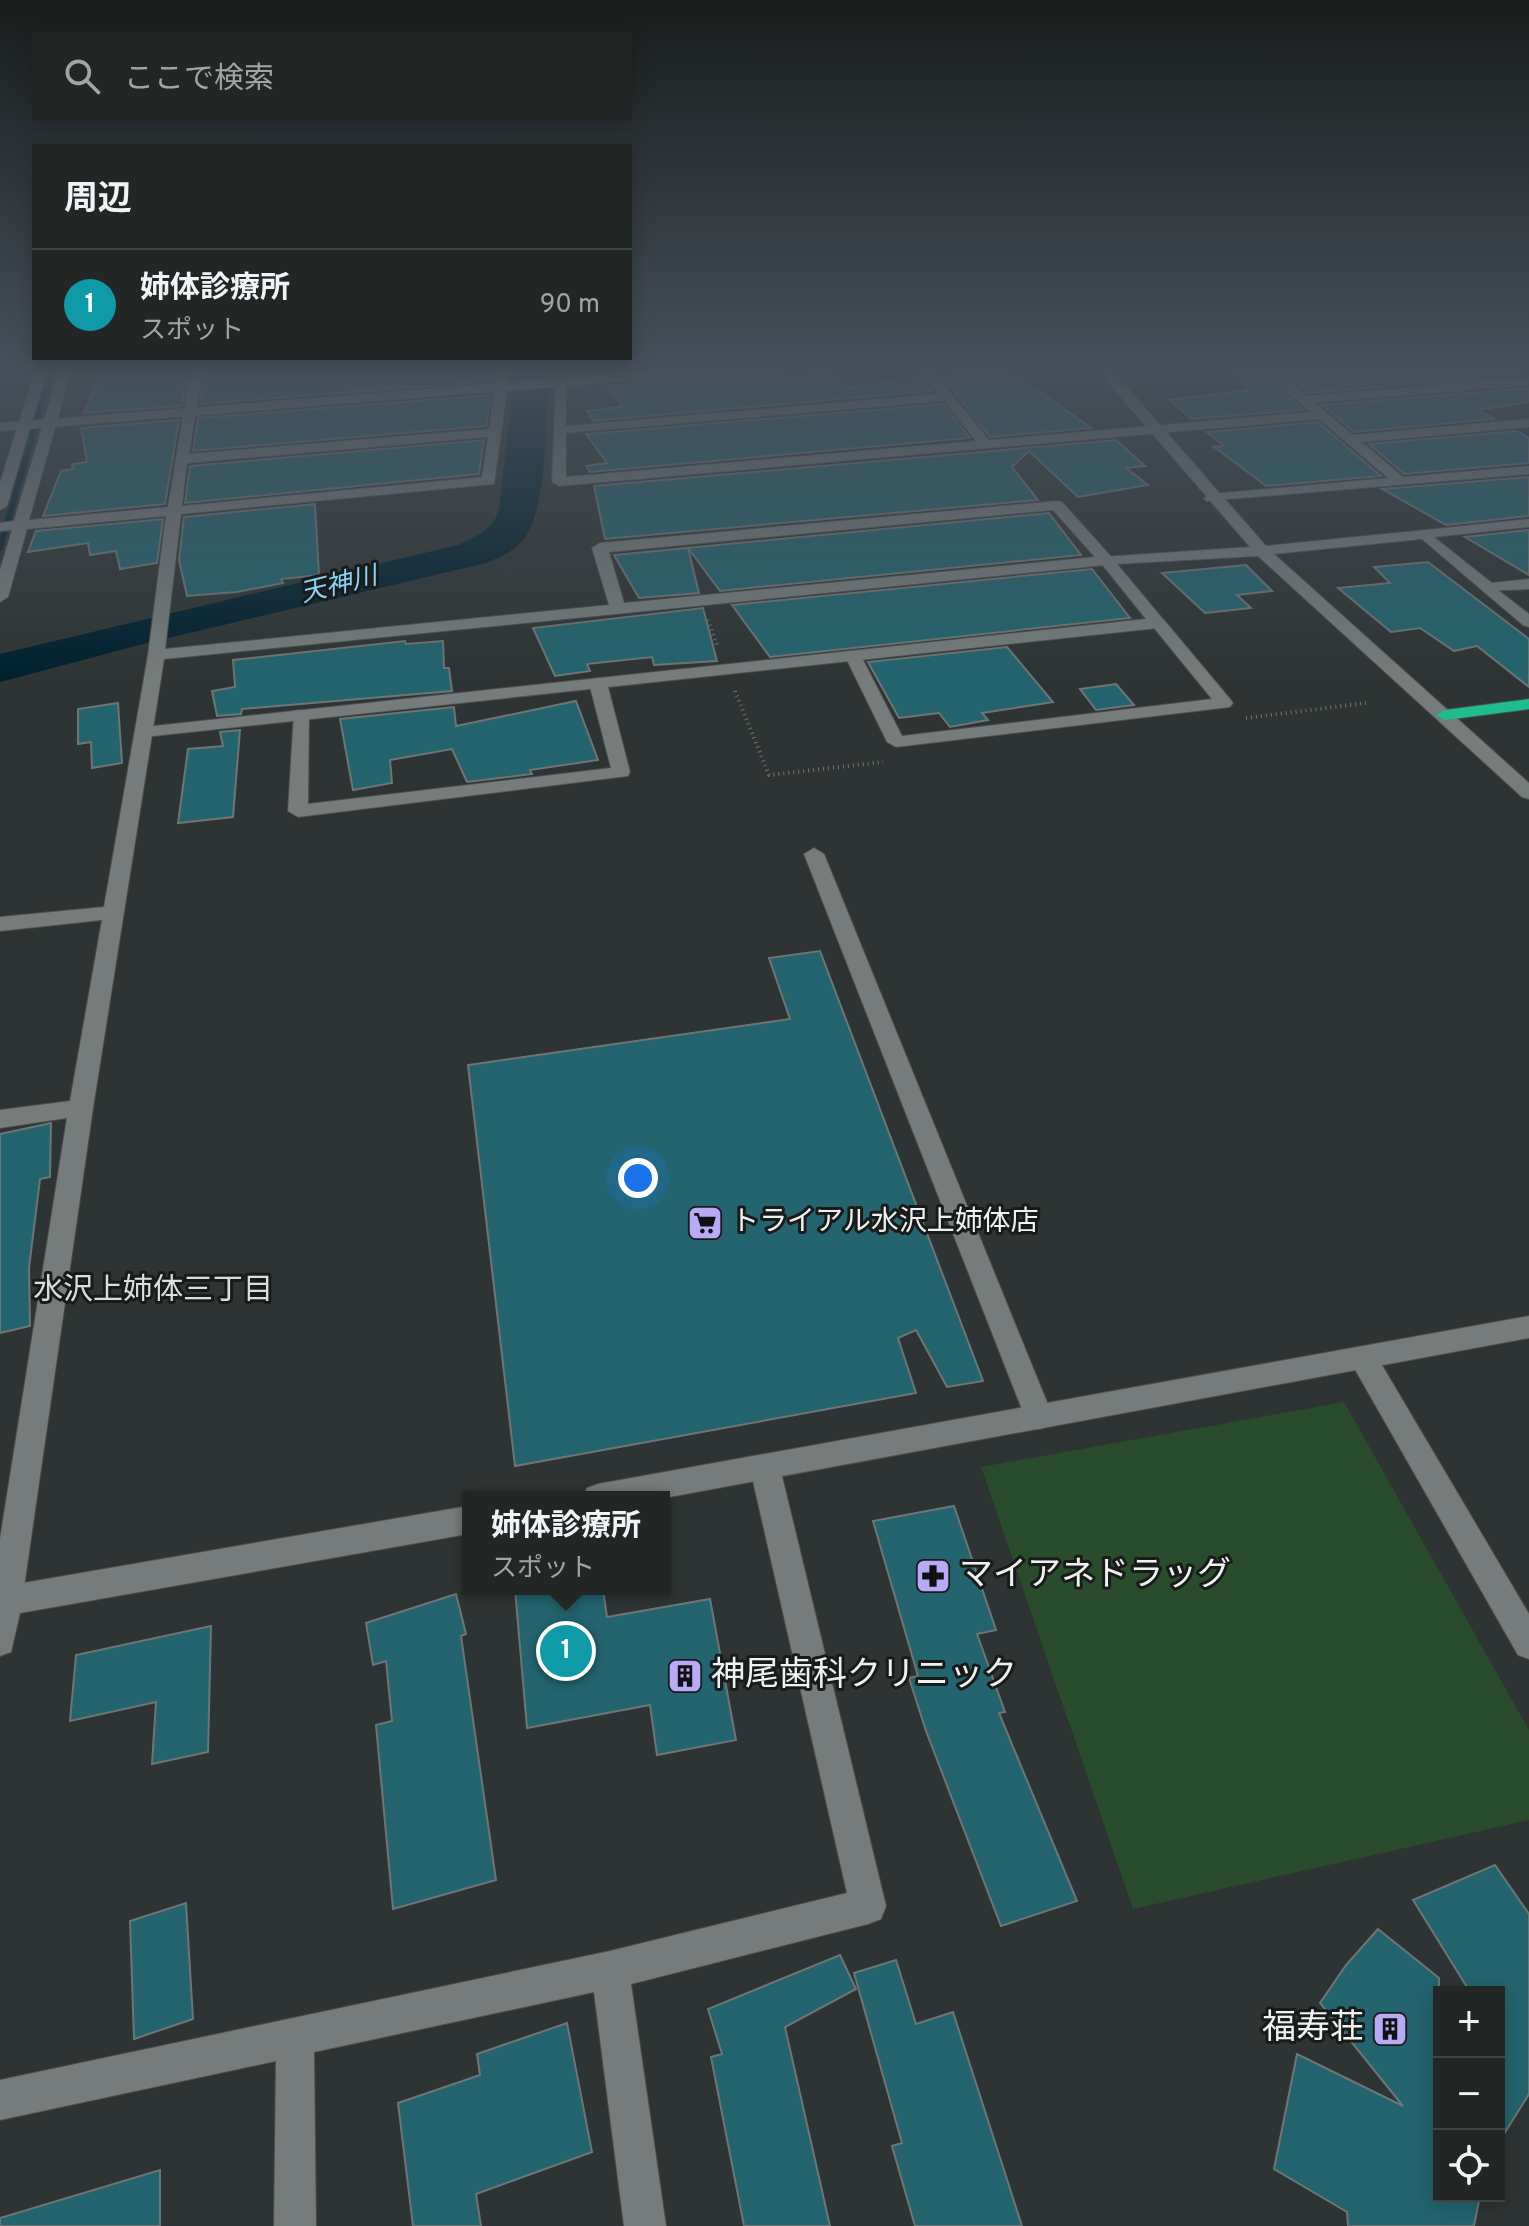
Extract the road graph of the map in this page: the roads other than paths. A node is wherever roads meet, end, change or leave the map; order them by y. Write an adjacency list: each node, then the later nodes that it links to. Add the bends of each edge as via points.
1 (11, 471): 12 (street)
2 (35, 471): 15 (street)
3 (180, 471): 13 (street)
4 (490, 471): 13 (street, via 489,481)
5 (559, 471): 6 (street, via 559,482)
6 (684, 471)
7 (1190, 471): 11 (street)
8 (1388, 471): 10 (street)
9 (1520, 471): 10 (street)
10 (1401, 482): 11 (street)
11 (1211, 498): 18 (street)
12 (0, 506)
13 (176, 511): 15 (street); 26 (street)
14 (1529, 523): 17 (street)
15 (19, 525): 16 (street); 22 (street)
16 (0, 527)
17 (1425, 534): 18 (street); 21 (street)
18 (1262, 551): 19 (street); 31 (street)
19 (1106, 560): 23 (street); 23 (street, via 1057,505 600,548); 25 (street)
20 (1529, 584): 21 (street)
21 (1489, 588): 24 (street)
22 (0, 597)
23 (618, 609): 26 (street)
24 (1529, 622)
25 (1158, 623): 27 (street); 27 (street, via 1224,703 896,742)
26 (156, 655): 32 (street)
27 (853, 656): 28 (street)
28 (598, 683): 30 (street); 30 (street, via 621,772 298,811)
29 (1529, 704): 31 (highway)
30 (300, 715): 32 (street)
31 (1445, 715): 33 (street)
32 (144, 732): 35 (street)
33 (1529, 793)
34 (814, 854): 41 (street)
35 (113, 912): 36 (street); 37 (street)
36 (0, 924)
37 (81, 1108): 38 (street); 45 (street)
38 (0, 1119)
39 (1529, 1327): 40 (street)
40 (1363, 1358): 41 (street); 47 (street)
41 (1039, 1417): 42 (street)
42 (765, 1468): 43 (street); 48 (street, via 868,1906)
43 (633, 1491)
44 (462, 1521): 45 (street)
45 (3, 1601): 46 (street)
46 (0, 1641)
47 (1529, 1644)
48 (610, 1970): 49 (street); 52 (street)
49 (295, 2038): 50 (street); 51 (street)
50 (0, 2100)
51 (295, 2226)
52 (645, 2226)

